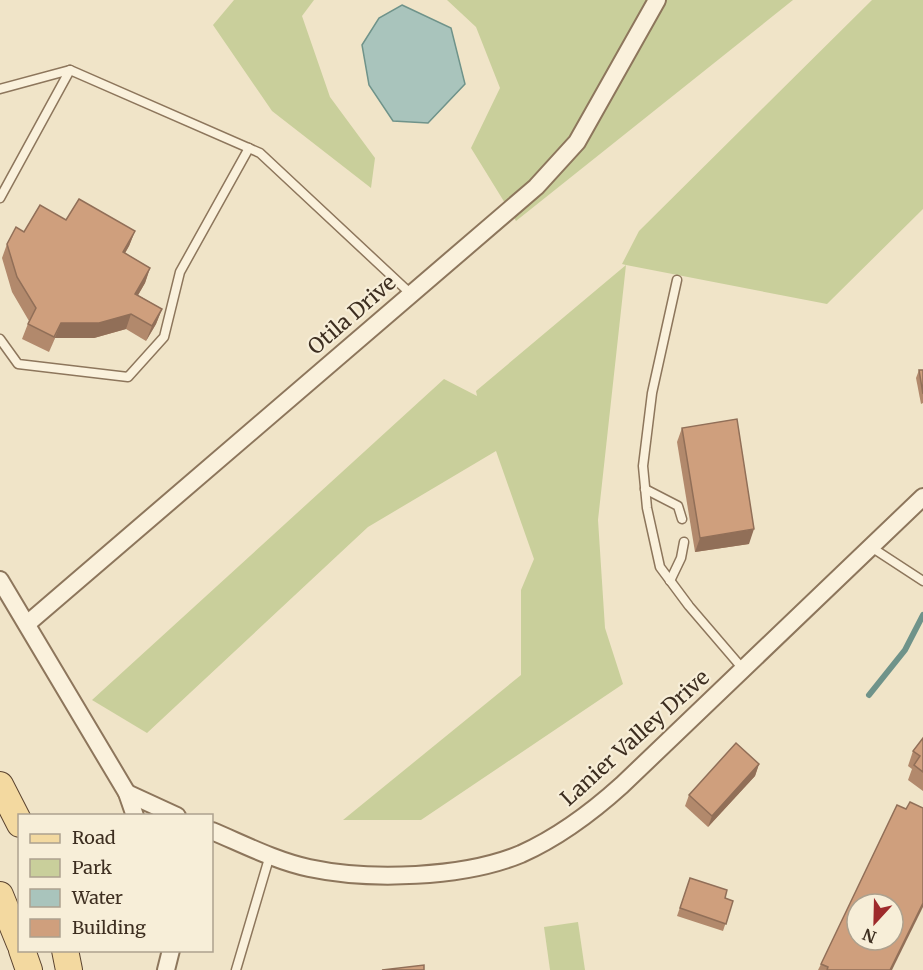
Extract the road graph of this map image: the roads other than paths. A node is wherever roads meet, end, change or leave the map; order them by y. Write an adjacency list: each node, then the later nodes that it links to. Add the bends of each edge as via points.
1 (657, 0): 7 (street, Otila Drive, via 577,141 536,187)
2 (70, 70): 3 (lane); 4 (lane); 5 (lane)
3 (0, 89)
4 (249, 148): 7 (lane, via 260,153); 8 (lane, via 180,273 164,337 128,377 18,364)
5 (0, 198)
6 (677, 280): 9 (lane, via 652,393 643,466)
7 (411, 294): 17 (street, Otila Drive)
8 (0, 339)
9 (645, 489): 11 (lane, via 678,506); 15 (lane, via 660,567)
10 (923, 497): 13 (street, Lanier Valley Drive)
11 (682, 519)
12 (684, 542): 15 (lane)
13 (871, 547): 16 (lane); 18 (street, Lanier Valley Drive)
14 (0, 580): 17 (street)
15 (670, 581): 18 (lane)
16 (923, 581)
17 (27, 624): 20 (street)
18 (743, 669): 25 (street, Lanier Valley Drive, via 582,820 520,854 460,870 378,875 309,868)
19 (0, 785): 23 (main road)
20 (127, 793): 21 (street); 22 (street)
21 (134, 814)
22 (173, 814)
23 (18, 820)
24 (213, 831): 25 (street, Lanier Valley Drive)
25 (270, 855): 34 (lane)
26 (0, 895): 27 (main road)
27 (18, 939)
28 (22, 952): 31 (main road)
29 (65, 952): 32 (main road)
30 (171, 952): 33 (street)
31 (30, 970)
32 (69, 970)
33 (166, 970)
34 (236, 970)

